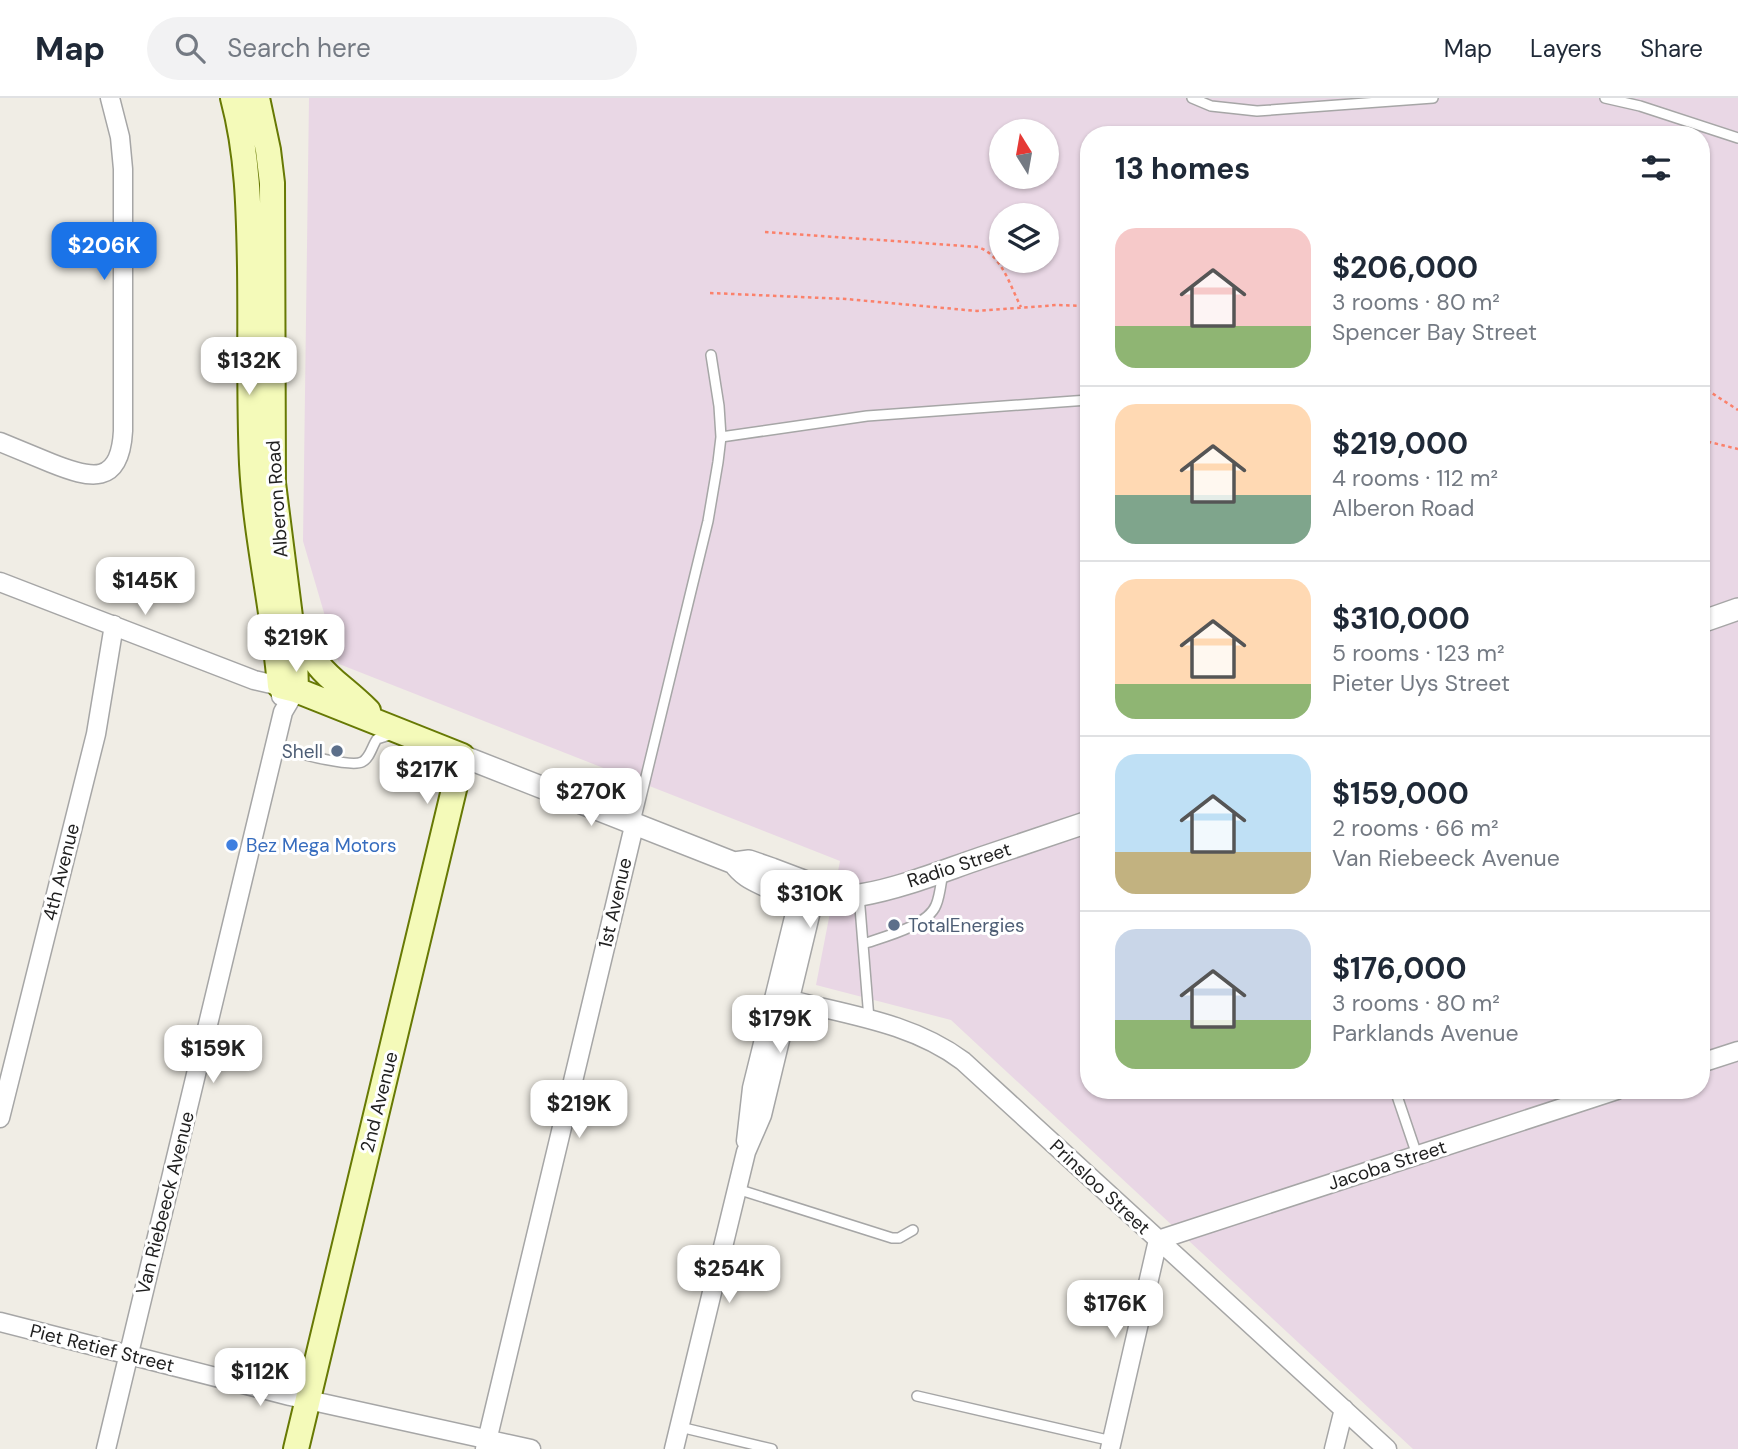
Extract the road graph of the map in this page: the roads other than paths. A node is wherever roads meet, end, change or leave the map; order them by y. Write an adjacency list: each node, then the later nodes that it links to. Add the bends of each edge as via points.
1 (110, 98): 14 (street, via 122,160 120,453 106,471 80,474)
2 (233, 98): 10 (main road, Alberon Road, via 243,144)
3 (257, 98): 10 (main road, Alberon Road, via 268,150)
4 (1192, 98): 5 (lane, via 1211,106 1257,111)
5 (1433, 98)
6 (1605, 98): 7 (lane)
7 (1701, 126)
8 (1710, 129): 9 (lane)
9 (1738, 138)
10 (260, 185): 15 (main road, Alberon Road, via 276,517); 20 (main road, Alberon Road, via 253,484 277,652)
11 (711, 355): 13 (lane, 1st Avenue)
12 (1080, 401): 13 (lane, via 867,416)
13 (720, 437): 24 (lane, 1st Avenue, via 708,521)
14 (0, 442)
15 (284, 579): 20 (main road, Alberon Road, via 295,656); 21 (main road, via 303,639 317,664)
16 (0, 582): 19 (street)
17 (1738, 609): 18 (street)
18 (1710, 619)
19 (114, 625): 20 (street, via 254,680); 36 (street, 4th Avenue, via 96,734)
20 (288, 688): 21 (main road); 22 (street, Van Riebeeck Avenue)
21 (390, 728): 22 (lane, via 359,763); 23 (main road)
22 (274, 747): 42 (street, Van Riebeeck Avenue)
23 (462, 756): 24 (street); 44 (main road, 2nd Avenue)
24 (635, 822): 27 (street, via 734,863 749,861); 47 (street, 1st Avenue)
25 (1080, 825): 26 (street, Radio Street)
26 (943, 870): 28 (street, Radio Street); 29 (lane, via 929,916)
27 (812, 892): 28 (street, Radio Street); 30 (street)
28 (859, 894): 29 (lane)
29 (863, 944): 31 (lane)
30 (782, 998): 31 (street, Prinsloo Street); 38 (street, via 762,1115)
31 (869, 1019): 40 (street, Prinsloo Street, via 925,1037 963,1061)
32 (1738, 1051): 33 (street)
33 (1710, 1060)
34 (1398, 1099): 37 (lane)
35 (1590, 1099): 37 (street, Jacoba Street)
36 (0, 1118)
37 (1417, 1156): 40 (street, Jacoba Street)
38 (737, 1189): 39 (lane, via 892,1238); 46 (street)
39 (913, 1230)
40 (1158, 1240): 45 (street, Prinsloo Street); 48 (street)
41 (0, 1322): 42 (street, Piet Retief Street)
42 (128, 1354): 44 (street, Piet Retief Street); 49 (street, Van Riebeeck Avenue)
43 (917, 1396): 48 (lane)
44 (308, 1400): 47 (street, Piet Retief Street); 50 (main road, 2nd Avenue)
45 (1344, 1409): 54 (street); 55 (street, Prinsloo Street)
46 (680, 1427): 52 (street); 53 (lane)
47 (487, 1443): 51 (street, Piet Retief Street)
48 (1111, 1445)
49 (106, 1449)
50 (296, 1449)
51 (531, 1449)
52 (674, 1449)
53 (772, 1449)
54 (1335, 1449)
55 (1387, 1449)

